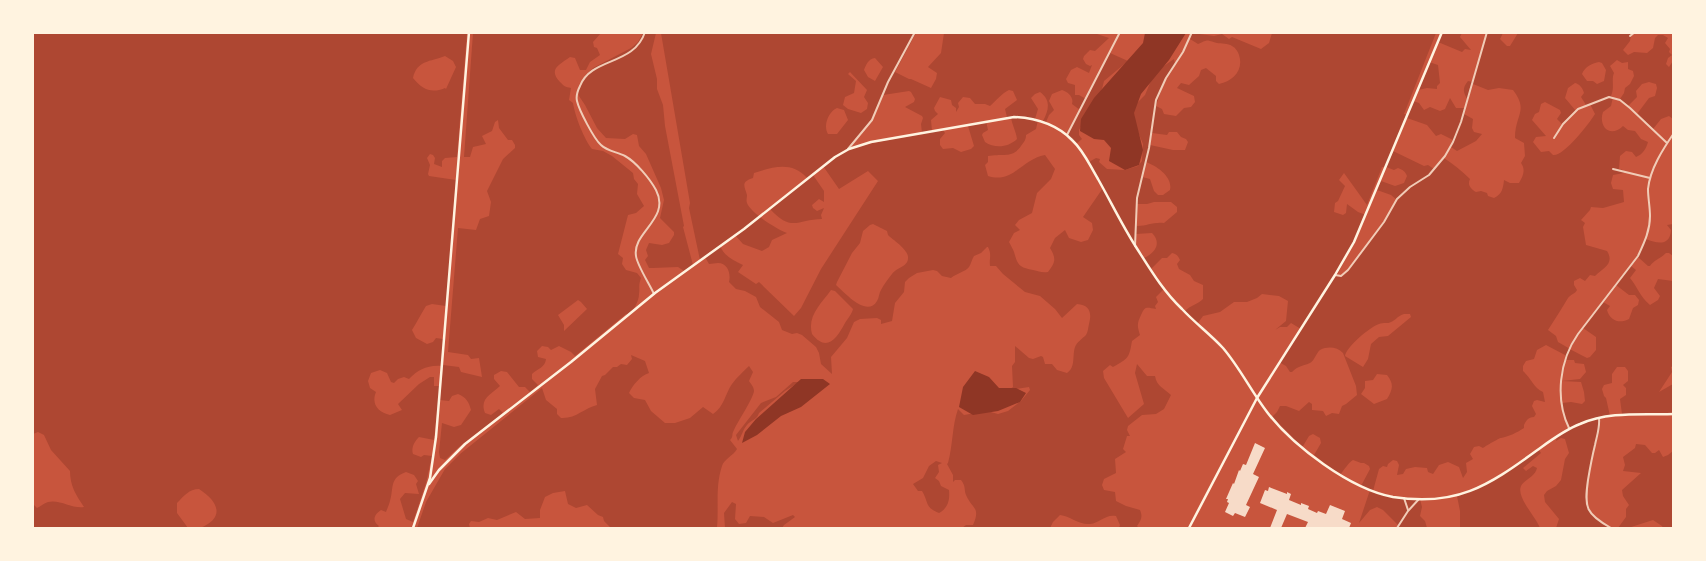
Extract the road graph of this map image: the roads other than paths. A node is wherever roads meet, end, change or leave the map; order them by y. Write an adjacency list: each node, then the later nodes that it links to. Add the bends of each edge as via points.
1 (469, 32): 24 (main road, via 438,415)
2 (645, 32): 19 (street, via 643,40 632,52 588,74 580,86 577,100 601,145 636,164 656,190 658,214 639,242 636,255)
3 (915, 32): 14 (street, via 872,120)
4 (1120, 32): 11 (street)
5 (1192, 32): 17 (street, via 1156,100 1137,198)
6 (1442, 32): 18 (main road, via 1361,227)
7 (1487, 32): 18 (street, via 1461,122 1445,156 1429,175 1397,199 1348,270 1341,276)
8 (1635, 32): 9 (street)
9 (1630, 36)
10 (1674, 132): 13 (street)
11 (1067, 135): 14 (main road, via 1044,122 1014,117 871,142); 17 (main road, via 1086,158)
12 (1554, 138): 13 (street, via 1578,109 1609,96 1630,108)
13 (1667, 143): 16 (street)
14 (847, 150): 19 (main road)
15 (1613, 169): 16 (street)
16 (1650, 178): 23 (street, via 1649,229 1645,242 1566,355 1561,404)
17 (1135, 246): 20 (main road, via 1163,289 1231,358)
18 (1336, 274): 20 (main road)
19 (654, 294): 24 (main road, via 465,444)
20 (1257, 398): 25 (main road, via 1278,425 1338,474 1365,489); 29 (main road)
21 (1674, 414): 22 (main road)
22 (1599, 418): 23 (main road); 31 (street, via 1586,503 1592,514)
23 (1570, 429): 26 (main road, via 1484,486 1446,498)
24 (428, 485): 28 (main road)
25 (1404, 498): 26 (main road); 27 (street)
26 (1419, 499): 27 (street)
27 (1408, 511): 30 (street)
28 (413, 528)
29 (1189, 528)
30 (1397, 528)
31 (1611, 528)

